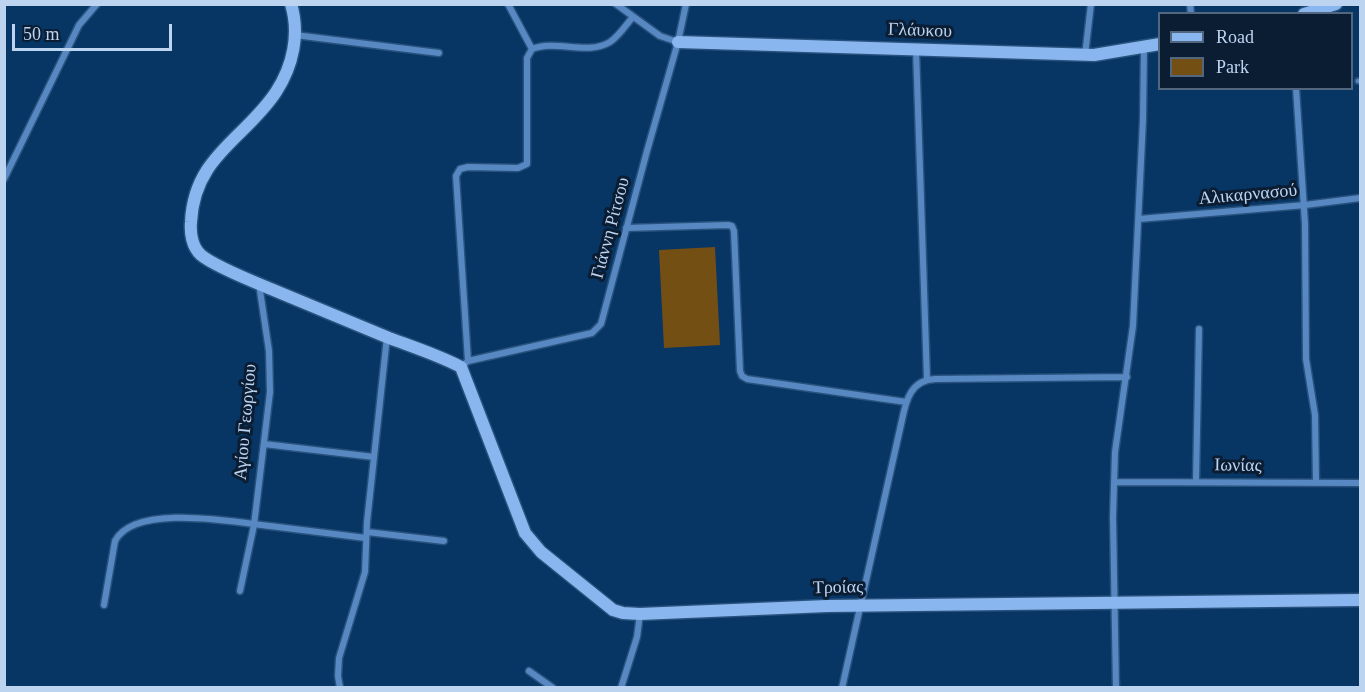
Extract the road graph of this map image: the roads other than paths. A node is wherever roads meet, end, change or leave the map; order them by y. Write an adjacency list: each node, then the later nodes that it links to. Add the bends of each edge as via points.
1 (97, 4): 19 (street, via 79,25)
2 (291, 4): 10 (street)
3 (508, 4): 14 (street)
4 (616, 4): 9 (street)
5 (686, 4): 11 (street, Γιάννη Ρίτσου)
6 (1090, 4): 17 (street)
7 (1336, 4): 8 (street)
8 (1310, 12)
9 (632, 18): 11 (street, via 660,36); 14 (street, via 610,42 599,46 543,45)
10 (295, 35): 16 (street); 24 (street, via 291,58 279,86 206,170 191,213 190,231 198,252)
11 (678, 42): 15 (street, Γλάυκου); 23 (street, Γιάννη Ρίτσου)
12 (1158, 44): 13 (street, Γλάυκου)
13 (1144, 47): 17 (street, Γλάυκου); 22 (street)
14 (532, 49): 27 (street, via 527,58 527,164 518,168 468,167 459,169 456,176)
15 (916, 49): 17 (street, Γλάυκου); 29 (street)
16 (439, 53)
17 (1084, 55)
18 (1296, 90): 21 (street)
19 (4, 179)
20 (1360, 198): 21 (street, Αλικαρνασού)
21 (1305, 205): 22 (street, Αλικαρνασού); 35 (street, via 1306,359 1315,415)
22 (1139, 219): 28 (street)
23 (626, 228): 27 (street, Γιάννη Ρίτσου, via 597,330); 30 (street, via 732,226 742,376)
24 (259, 284): 26 (street); 31 (street, Αγίου Γεωργίου, via 271,366)
25 (1199, 329): 33 (street)
26 (387, 337): 27 (street); 32 (street)
27 (464, 364): 45 (street, Τροίας, via 529,539 614,610)
28 (1126, 377): 29 (street); 34 (street)
29 (927, 379): 30 (street, via 912,390)
30 (906, 402): 44 (street)
31 (264, 444): 32 (street); 37 (street, Αγίου Γεωργίου)
32 (374, 457): 38 (street)
33 (1196, 481): 34 (street, Ιωνίας); 35 (street, Ιωνίας)
34 (1114, 482): 42 (street)
35 (1316, 482): 36 (street, Ιωνίας)
36 (1360, 483)
37 (254, 525): 38 (street); 40 (street, Αγίου Γεωργίου); 43 (street, via 206,518 165,518 124,530 114,545)
38 (367, 535): 39 (street); 47 (street, via 364,581 338,663)
39 (444, 541)
40 (240, 591)
41 (1360, 600): 42 (street, Τροίας)
42 (1114, 604): 44 (street, Τροίας); 51 (street)
43 (104, 605)
44 (859, 606): 45 (street, Τροίας); 50 (street)
45 (640, 614): 49 (street)
46 (529, 671): 48 (street)
47 (340, 687)
48 (553, 687)
49 (621, 687)
50 (842, 687)
51 (1116, 687)

